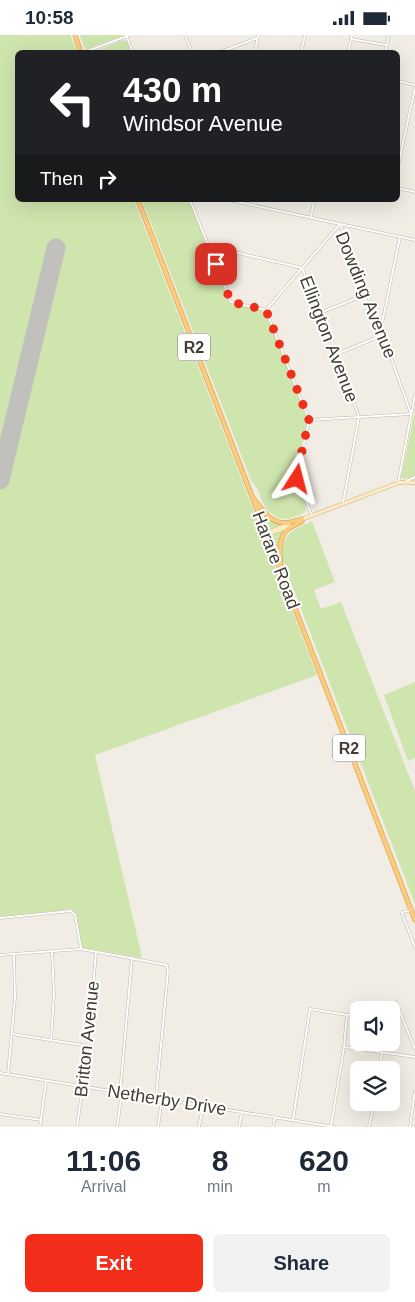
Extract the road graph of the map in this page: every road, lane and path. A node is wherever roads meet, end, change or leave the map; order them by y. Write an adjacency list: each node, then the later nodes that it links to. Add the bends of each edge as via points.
1 (74, 35): 11 (highway)
2 (130, 35): 7 (street)
3 (185, 35): 14 (street)
4 (305, 35): 17 (street)
5 (352, 35): 9 (street)
6 (389, 35): 10 (street)
7 (126, 36): 12 (street); 13 (street)
8 (258, 37): 15 (street); 16 (street)
9 (351, 39): 10 (street); 18 (street)
10 (386, 45): 19 (street)
11 (81, 50)
12 (90, 50)
13 (132, 50)
14 (191, 50)
15 (226, 50)
16 (256, 50)
17 (302, 50)
18 (349, 50)
19 (385, 50)
20 (400, 82): 21 (street)
21 (415, 87): 22 (street)
22 (400, 157)
23 (400, 188): 24 (street)
24 (415, 192)
25 (139, 202): 49 (highway, Harare Road / R2)
26 (191, 202): 33 (street)
27 (239, 202): 29 (street, Dowding Avenue)
28 (314, 202): 29 (street)
29 (311, 217): 30 (street, Dowding Avenue)
30 (340, 225): 31 (street); 34 (street); 35 (street, Dowding Avenue)
31 (400, 237): 32 (street); 38 (street)
32 (415, 240)
33 (209, 246): 34 (street, Ellington Avenue); 36 (street, via 231,302)
34 (302, 268): 36 (street); 37 (street, Ellington Avenue)
35 (367, 294): 37 (street); 38 (street, Dowding Avenue)
36 (266, 310): 44 (street)
37 (320, 313): 40 (street, Ellington Avenue)
38 (381, 330): 39 (street, Dowding Avenue)
39 (383, 335): 40 (street); 42 (street, Dowding Avenue)
40 (337, 354): 43 (street, Ellington Avenue)
41 (415, 395): 42 (street)
42 (411, 414): 43 (street); 47 (street)
43 (359, 417): 44 (street); 50 (street, Ellington Avenue)
44 (309, 420): 51 (street, via 297,477)
45 (415, 477): 46 (street)
46 (405, 482): 47 (main road); 48 (main road)
47 (398, 483): 50 (main road)
48 (415, 483)
49 (251, 494): 52 (highway, via 274,520 285,523); 53 (highway, Harare Road / R2)
50 (343, 503): 51 (main road)
51 (311, 516): 52 (main road)
52 (302, 520): 53 (main road); 54 (highway, via 288,530 280,543)
53 (267, 534): 54 (highway, Harare Road / R2)
54 (282, 576): 55 (highway, Harare Road / R2)
55 (411, 910): 57 (highway, Harare Road / R2); 58 (street, via 402,914)
56 (0, 918): 59 (street, via 71,911 75,915)
57 (415, 920)
58 (415, 947)
59 (81, 949): 60 (street); 61 (street)
60 (52, 951): 63 (street); 69 (street)
61 (96, 952): 64 (street); 70 (street, Britton Avenue)
62 (0, 955): 63 (street)
63 (14, 955): 68 (street, via 16,983)
64 (132, 959): 81 (street); 82 (street, via 167,965)
65 (400, 1012): 72 (street)
66 (350, 1014): 67 (street)
67 (347, 1015): 71 (street); 90 (street, via 310,1009)
68 (12, 1034): 69 (street); 77 (street)
69 (51, 1040): 70 (street)
70 (88, 1047): 79 (street, Britton Avenue)
71 (344, 1047): 73 (street); 100 (street)
72 (415, 1049)
73 (382, 1053): 74 (street); 75 (street)
74 (415, 1057)
75 (381, 1061)
76 (0, 1073): 77 (street, Netherby Drive)
77 (8, 1075): 78 (street, Netherby Drive)
78 (46, 1081): 79 (street, Netherby Drive); 89 (street)
79 (83, 1087): 81 (street, Netherby Drive); 93 (street, Britton Avenue)
80 (415, 1091): 102 (street)
81 (121, 1093): 82 (street, Netherby Drive); 94 (street)
82 (156, 1098): 83 (street, Netherby Drive)
83 (162, 1099): 84 (street, Netherby Drive); 95 (street)
84 (203, 1106): 86 (street, Netherby Drive); 96 (street)
85 (372, 1111): 101 (street)
86 (242, 1112): 88 (street, Netherby Drive); 97 (street)
87 (0, 1114): 89 (street)
88 (275, 1118): 90 (street, Netherby Drive); 98 (street)
89 (40, 1120): 92 (street)
90 (293, 1120): 91 (street, Netherby Drive)
91 (313, 1123): 99 (street); 100 (street, Netherby Drive)
92 (40, 1127)
93 (77, 1127)
94 (118, 1127)
95 (158, 1127)
96 (199, 1127)
97 (239, 1127)
98 (273, 1127)
99 (312, 1127)
100 (332, 1127)
101 (369, 1127)
102 (410, 1127)

